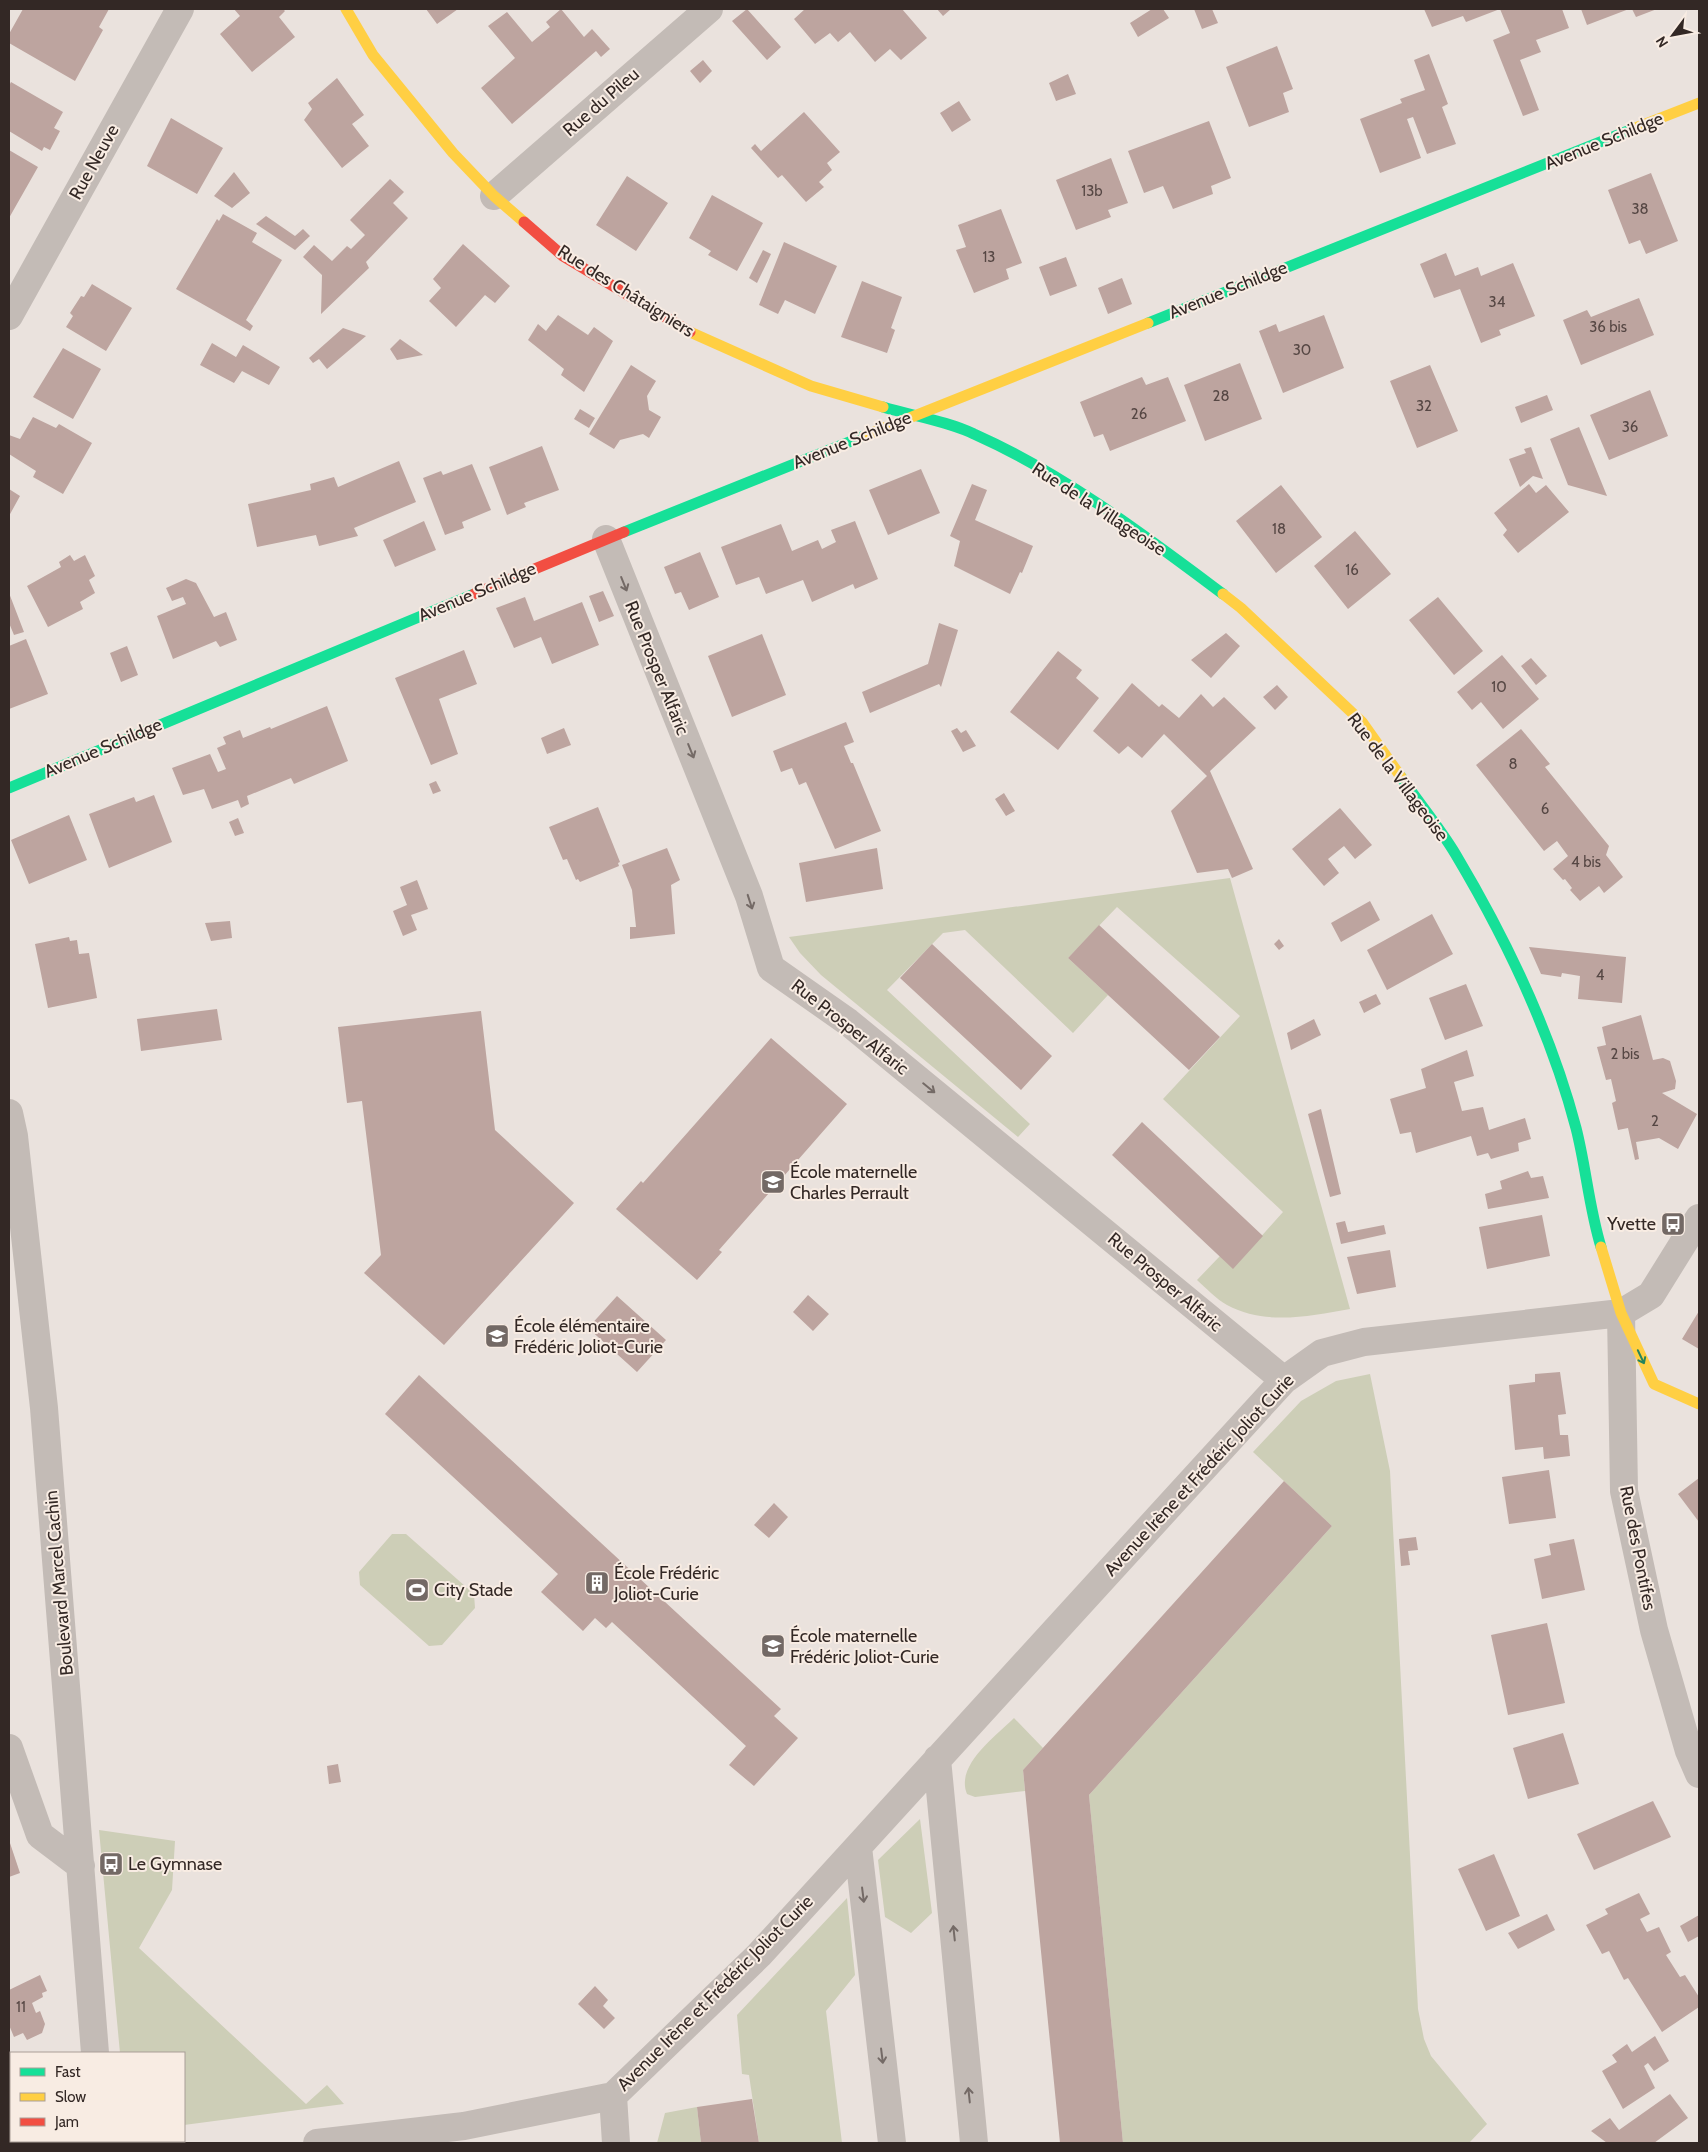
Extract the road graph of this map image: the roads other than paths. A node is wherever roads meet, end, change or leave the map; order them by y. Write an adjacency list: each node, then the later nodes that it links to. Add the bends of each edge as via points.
1 (180, 9): 6 (street, Rue Neuve)
2 (346, 9): 5 (street, Rue des Châtaigniers, via 374,55 407,98)
3 (709, 9): 5 (street, Rue du Pileu)
4 (1699, 103): 7 (street, Avenue Schildge)
5 (494, 196): 7 (street, Rue des Châtaigniers, via 564,256 680,328 811,386)
6 (9, 316)
7 (910, 416): 8 (street, Avenue Schildge); 12 (street, Rue de la Villageoise, via 973,434 1052,474 1151,540 1241,608 1362,722 1455,853 1495,925 1528,996 1555,1062 1576,1128 1599,1241)
8 (606, 539): 9 (street, Avenue Schildge); 13 (street, Rue Prosper Alfaric, one-way to 13, via 749,896 772,968 848,1022)
9 (9, 788)
10 (9, 1113): 19 (street, Boulevard Marcel Cachin, via 44,1408)
11 (1699, 1218): 12 (street, via 1651,1295)
12 (1621, 1313): 13 (street, Avenue Irène et Frédéric Joliot Curie, via 1364,1342 1322,1353); 14 (street, Rue de la Villageoise, one-way to 14, via 1654,1384); 17 (street, Rue des Pontifes, via 1624,1491 1654,1630 1689,1751)
13 (1284, 1380): 16 (street, Avenue Irène et Frédéric Joliot Curie)
14 (1699, 1404)
15 (9, 1748): 19 (street, via 40,1835)
16 (937, 1760): 18 (street, Avenue Irène et Frédéric Joliot Curie); 25 (street, one-way to 16)
17 (1699, 1774)
18 (858, 1847): 21 (street, Avenue Irène et Frédéric Joliot Curie, via 759,1955); 24 (street, one-way to 24)
19 (81, 1866): 20 (street, Boulevard Marcel Cachin)
20 (95, 2052)
21 (613, 2096): 22 (street, Avenue Irène et Frédéric Joliot Curie, via 464,2126); 23 (street)
22 (317, 2143)
23 (616, 2143)
24 (892, 2143)
25 (974, 2143)

